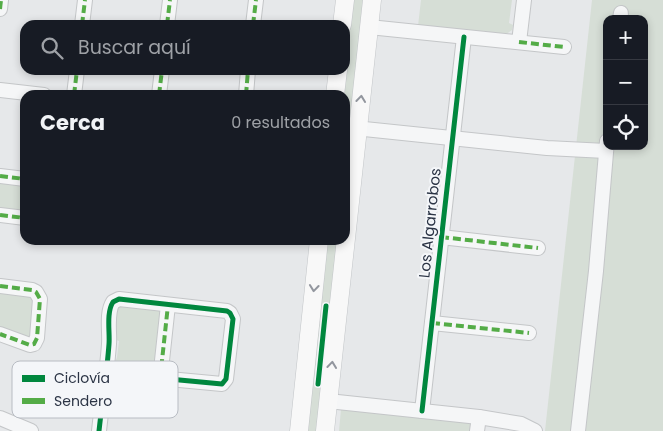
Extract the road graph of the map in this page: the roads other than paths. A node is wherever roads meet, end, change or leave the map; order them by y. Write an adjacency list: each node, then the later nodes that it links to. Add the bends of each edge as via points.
1 (1, 0): 8 (street)
2 (85, 0): 9 (street)
3 (170, 0): 10 (street)
4 (256, 0): 11 (street)
5 (345, 0): 12 (main road)
6 (372, 0): 13 (main road)
7 (524, 0): 15 (street)
8 (0, 9)
9 (83, 20)
10 (168, 20)
11 (254, 20)
12 (343, 20)
13 (369, 27): 14 (street); 27 (main road, one-way to 13)
14 (464, 37): 15 (street); 28 (street, Los Algarrobos)
15 (519, 42): 16 (street)
16 (564, 47)
17 (76, 75): 22 (street)
18 (161, 75): 23 (street)
19 (248, 75): 24 (street)
20 (337, 75): 25 (main road)
21 (0, 90): 26 (street)
22 (75, 90)
23 (160, 90)
24 (246, 90)
25 (336, 90)
26 (20, 92)
27 (351, 128): 28 (street)
28 (452, 138): 29 (street, via 547,148); 35 (street, Los Algarrobos)
29 (603, 146)
30 (606, 150): 57 (street)
31 (0, 176): 32 (street)
32 (20, 178)
33 (0, 215): 34 (street)
34 (20, 217)
35 (442, 237): 38 (street); 41 (street, Los Algarrobos)
36 (318, 245): 54 (main road, one-way to 54)
37 (341, 245): 47 (main road, one-way to 37)
38 (538, 248)
39 (0, 286): 42 (street, via 32,290 40,299 34,344)
40 (168, 305): 44 (street, via 113,302); 45 (street); 46 (street, via 227,311 233,319 225,382 219,385)
41 (432, 323): 43 (street); 48 (street, Los Algarrobos)
42 (0, 334)
43 (529, 334)
44 (107, 361)
45 (162, 361)
46 (178, 381)
47 (328, 401): 48 (street); 55 (main road)
48 (422, 411): 51 (street)
49 (0, 418): 52 (street)
50 (100, 418): 53 (street)
51 (478, 424): 56 (street, via 521,424)
52 (31, 431)
53 (98, 431)
54 (299, 431)
55 (325, 431)
56 (535, 431)
57 (578, 431)

